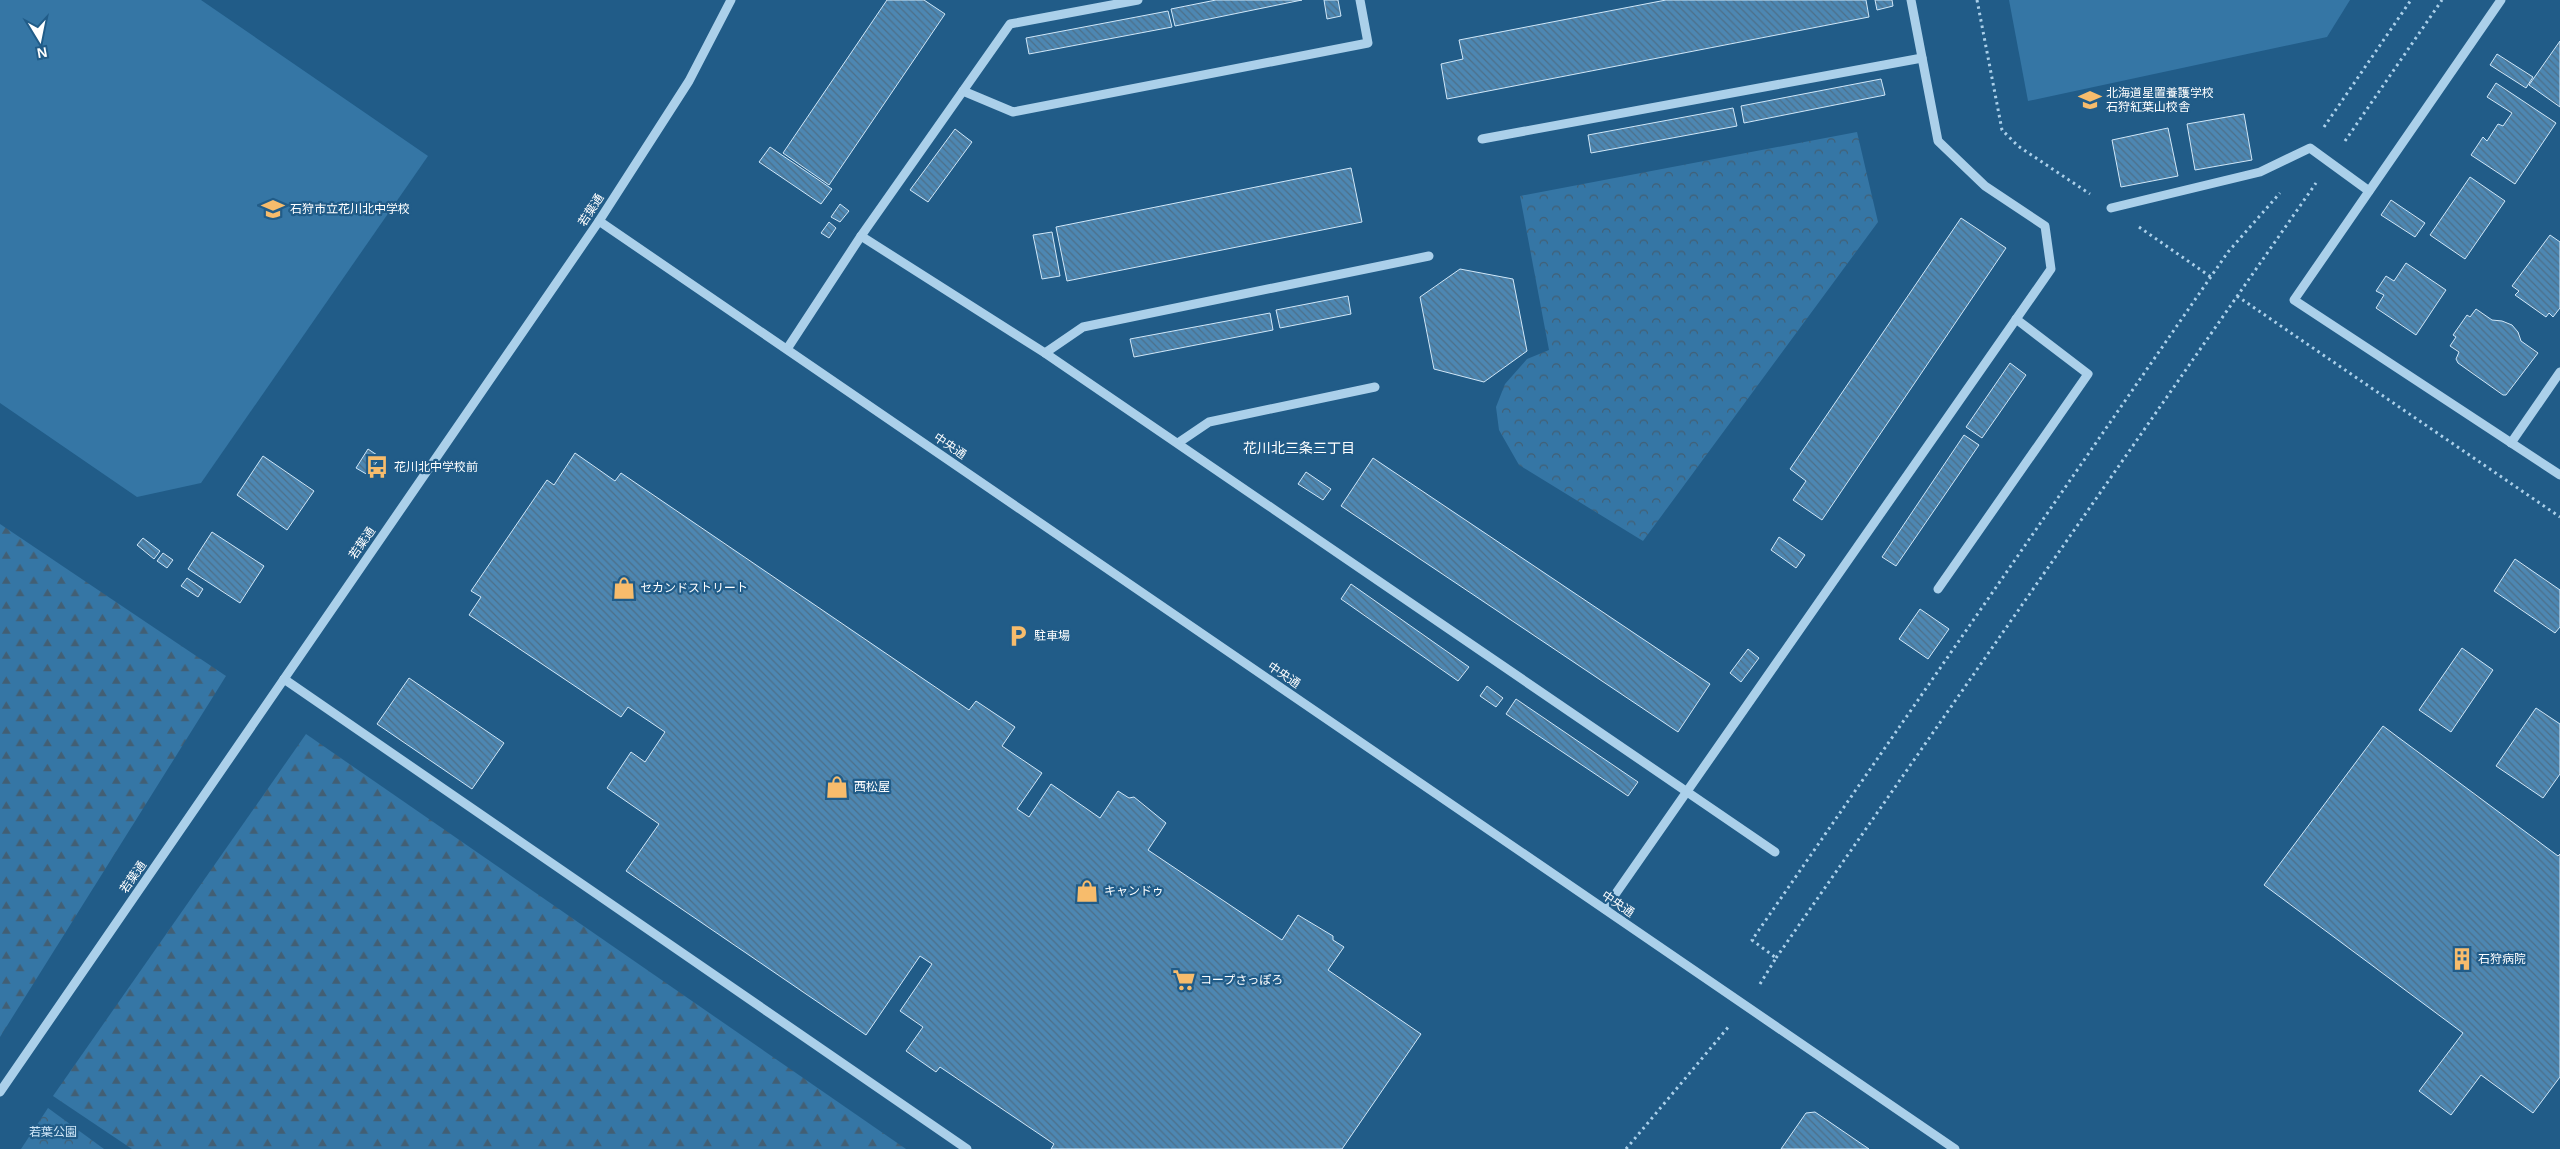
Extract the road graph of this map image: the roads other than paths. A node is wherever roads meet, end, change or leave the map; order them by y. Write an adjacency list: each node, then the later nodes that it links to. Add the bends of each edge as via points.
1 (731, 0): 11 (street, 若葉通, via 689,81)
2 (1138, 0): 7 (street, via 1010,24)
3 (1360, 0): 7 (street, via 1368,43 1013,112)
4 (1910, 0): 6 (street)
5 (2501, 0): 9 (street)
6 (1922, 58): 8 (street); 14 (street, via 1938,141 1986,186 2046,226 2051,269)
7 (963, 91): 12 (street)
8 (1482, 139)
9 (2369, 191): 10 (street, via 2310,148 2260,172); 20 (street, via 2294,300)
10 (2111, 208)
11 (599, 221): 15 (street, 中央通); 23 (street, 若葉通)
12 (861, 236): 15 (street); 16 (street)
13 (1429, 256): 16 (street, via 1083,327)
14 (2016, 319): 22 (street, via 2088,374); 24 (street)
15 (787, 349): 26 (street, 中央通)
16 (1045, 353): 19 (street)
17 (2560, 372): 20 (street)
18 (1375, 387): 19 (street, via 1209,422)
19 (1178, 443): 24 (street)
20 (2511, 443): 21 (street)
21 (2560, 475)
22 (1938, 588)
23 (284, 679): 27 (street, 若葉通); 28 (street)
24 (1688, 790): 25 (street); 26 (street)
25 (1775, 852)
26 (1605, 909): 29 (street, 中央通)
27 (1, 1090)
28 (968, 1149)
29 (1955, 1149)

